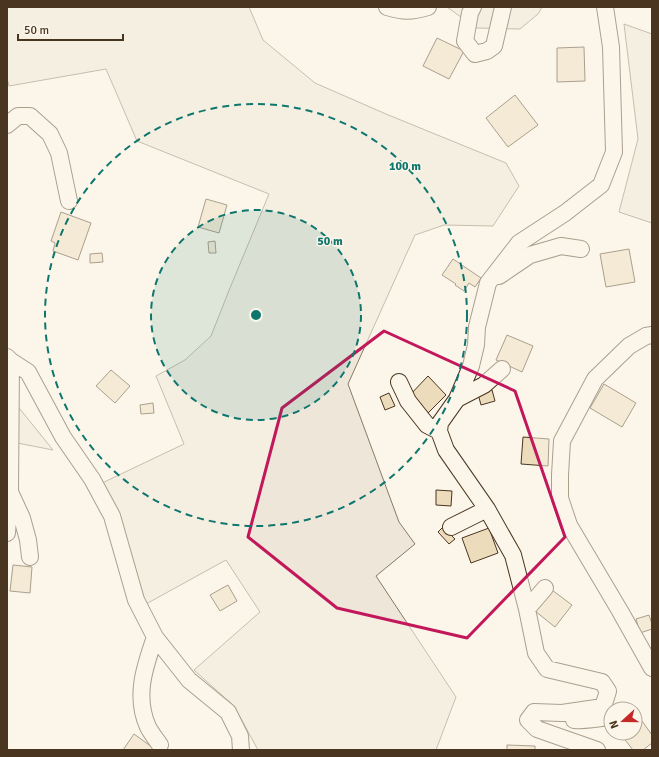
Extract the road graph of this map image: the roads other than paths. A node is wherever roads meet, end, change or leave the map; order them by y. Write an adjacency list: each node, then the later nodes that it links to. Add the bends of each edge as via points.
1 (387, 7): 2 (street, via 401,11)
2 (428, 7)
3 (474, 7): 4 (street, via 470,13 465,41 475,54 488,51 494,46)
4 (503, 7)
5 (605, 7): 9 (street, via 612,47 614,152 601,185 566,213 519,243)
6 (7, 125): 7 (street, via 18,116 30,116 50,134 59,153)
7 (69, 201)
8 (581, 249): 9 (street, via 561,246 530,254)
9 (488, 283): 14 (street, via 471,366)
10 (652, 335): 24 (street, via 629,346 595,379 562,441 560,498 569,526)
11 (9, 359): 16 (street); 23 (street, via 28,372 63,437 92,479 112,516 136,600)
12 (502, 369): 14 (street, via 484,384)
13 (399, 382): 15 (street, via 408,401 427,425)
14 (457, 399): 15 (street, via 440,423)
15 (439, 431): 17 (street, via 446,450)
16 (10, 491): 19 (street); 20 (street, via 22,518)
17 (487, 509): 18 (street); 22 (street, via 513,555)
18 (451, 527)
19 (7, 533)
20 (30, 557)
21 (545, 588): 22 (street)
22 (527, 609): 25 (street, via 536,653 547,669 602,682 608,691 604,707)
23 (155, 637): 27 (street, via 146,662 141,696 142,710 148,727); 28 (street, via 189,680 228,712 240,736)
24 (652, 668)
25 (562, 713): 26 (street, via 570,720); 29 (street, via 534,712 528,720 537,729)
26 (603, 718)
27 (160, 745)
28 (242, 750)
29 (597, 750)

